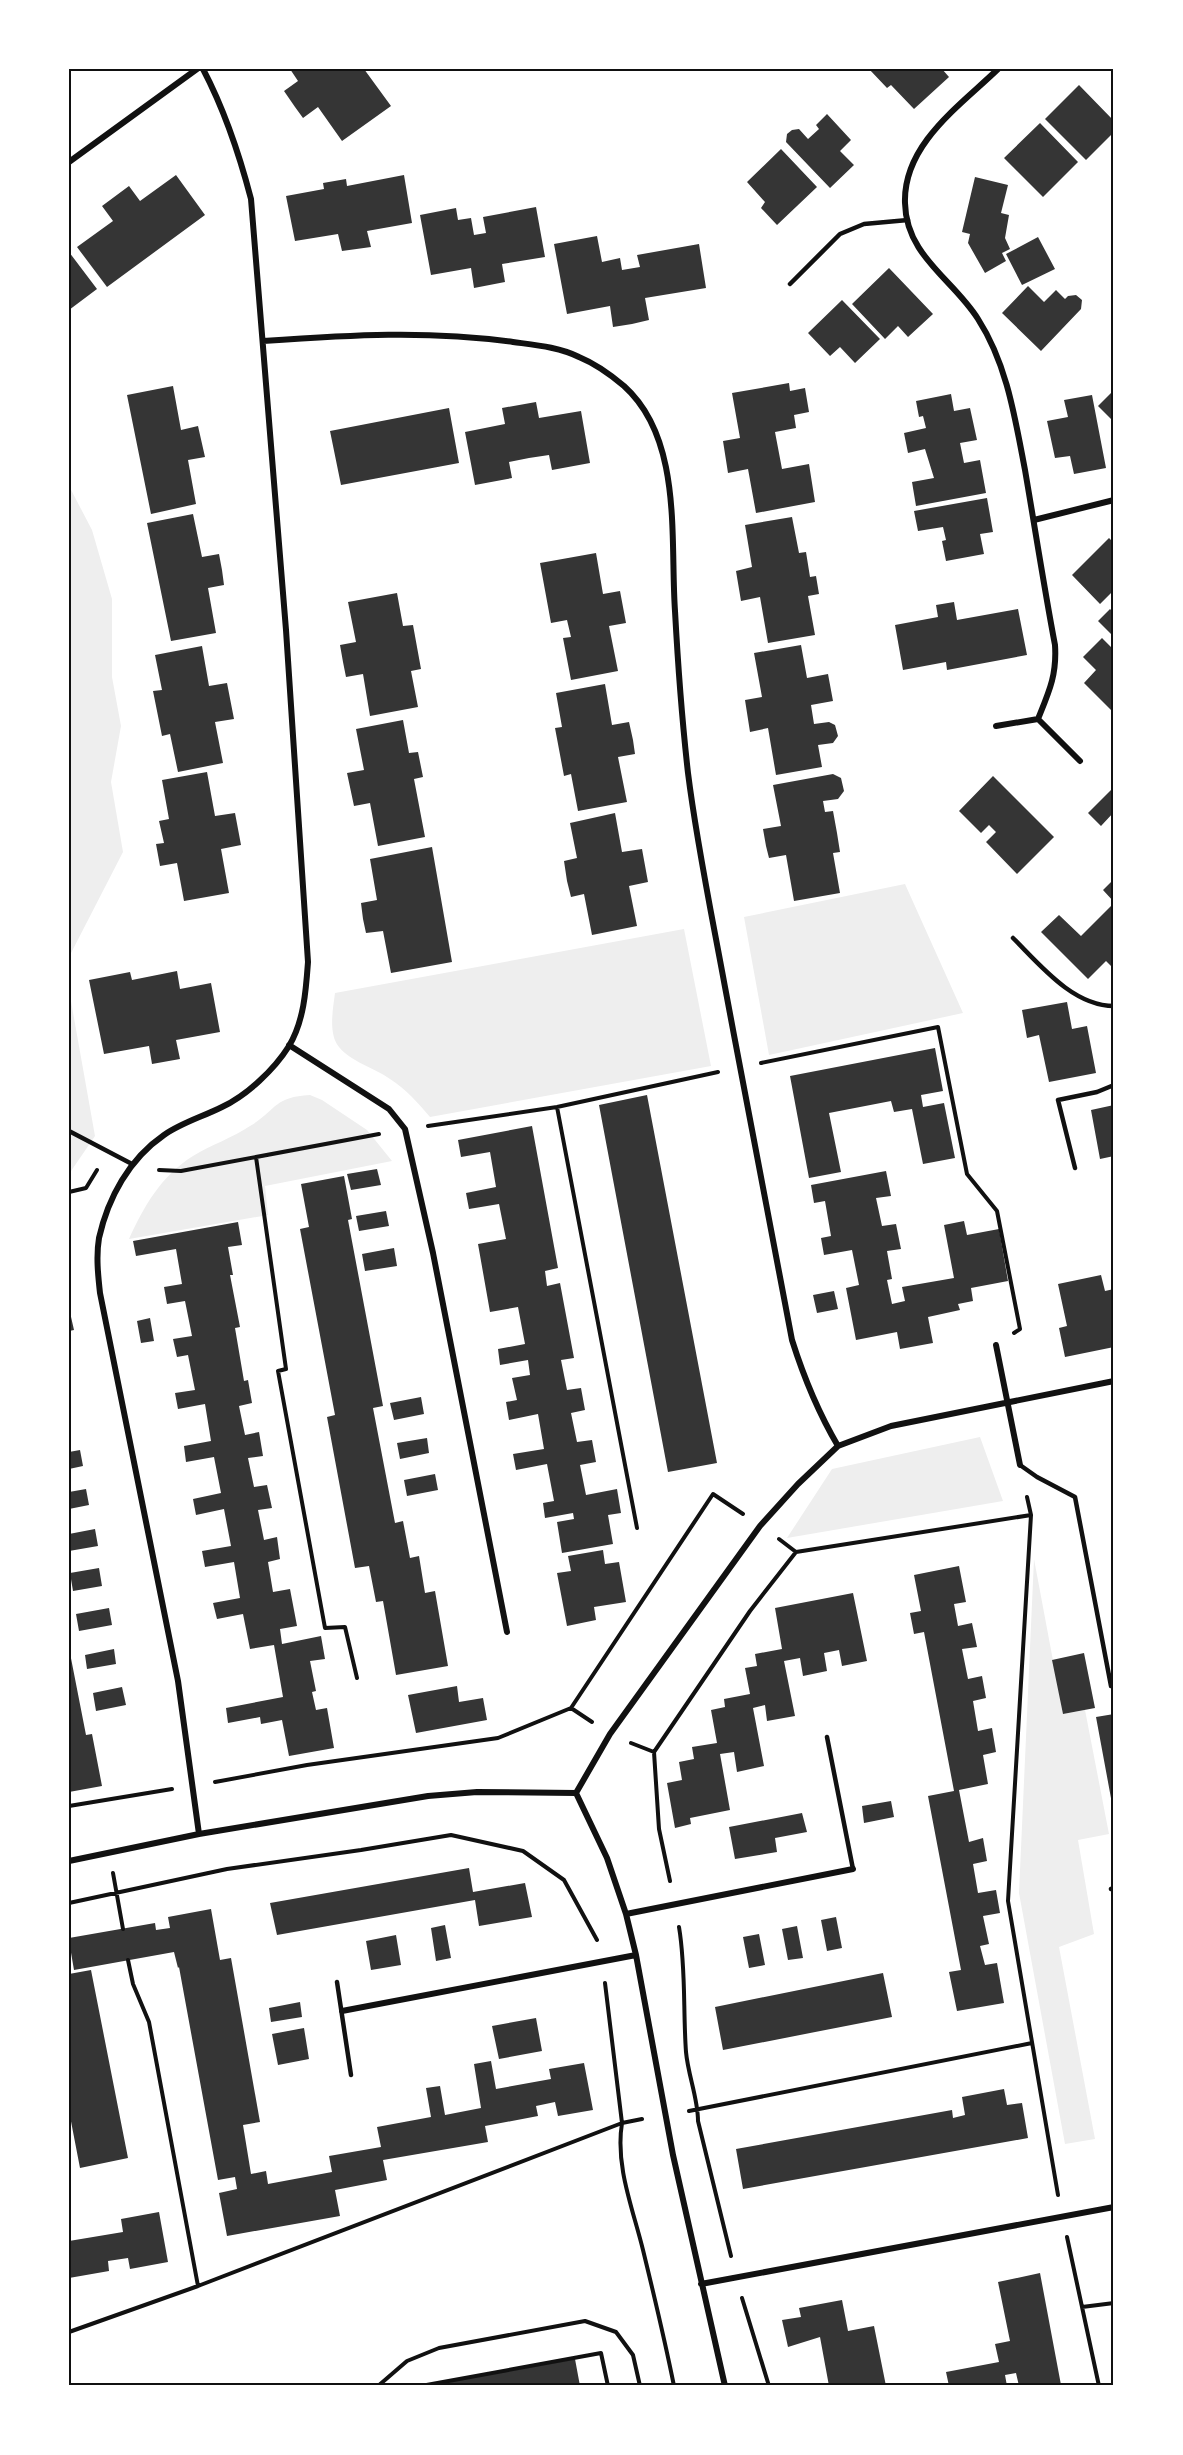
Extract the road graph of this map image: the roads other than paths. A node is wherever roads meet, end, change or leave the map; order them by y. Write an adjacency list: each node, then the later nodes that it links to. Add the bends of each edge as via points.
1 (197, 69): 4 (street)
2 (203, 69): 7 (street, via 239,151 250,199)
3 (998, 69): 5 (street, via 920,148 912,164 904,202)
4 (69, 162)
5 (908, 220): 6 (lane, via 864,224 840,234); 9 (street, via 919,252 978,318 994,347 1014,414)
6 (790, 284)
7 (263, 341): 15 (street, via 307,926 306,993); 23 (street, via 425,334 548,347 578,356 627,388 656,430 667,473 680,695 689,776 740,1068 792,1340 811,1395)
8 (1114, 500): 9 (street)
9 (1034, 520): 10 (street, via 1057,664)
10 (1038, 719): 11 (street); 12 (street)
11 (996, 726)
12 (1080, 761)
13 (1014, 938): 14 (lane, via 1068,988 1091,1002)
14 (1114, 1006)
15 (289, 1045): 18 (street, via 241,1095 162,1136); 25 (street, via 389,1109 405,1129)
16 (1114, 1085): 19 (lane, via 1058,1100)
17 (69, 1131): 18 (lane)
18 (132, 1164): 29 (street, via 114,1194 99,1240 100,1293 178,1681)
19 (1075, 1168)
20 (996, 1345): 22 (street)
21 (1114, 1380): 22 (street)
22 (1008, 1404): 23 (street, via 891,1426); 24 (street)
23 (838, 1446): 28 (street, via 760,1526 610,1734)
24 (1020, 1465): 26 (lane, via 1075,1497)
25 (507, 1632)
26 (1111, 1686)
27 (827, 1737): 31 (lane)
28 (576, 1792): 29 (street, via 428,1796); 32 (street, via 607,1858)
29 (199, 1834): 30 (street)
30 (69, 1861)
31 (854, 1869): 32 (street)
32 (626, 1914): 33 (street)
33 (636, 1955): 35 (street); 38 (street)
34 (337, 1982): 35 (lane)
35 (342, 2011): 36 (lane)
36 (351, 2075)
37 (1114, 2207): 38 (street)
38 (701, 2284): 39 (street)
39 (725, 2386)

